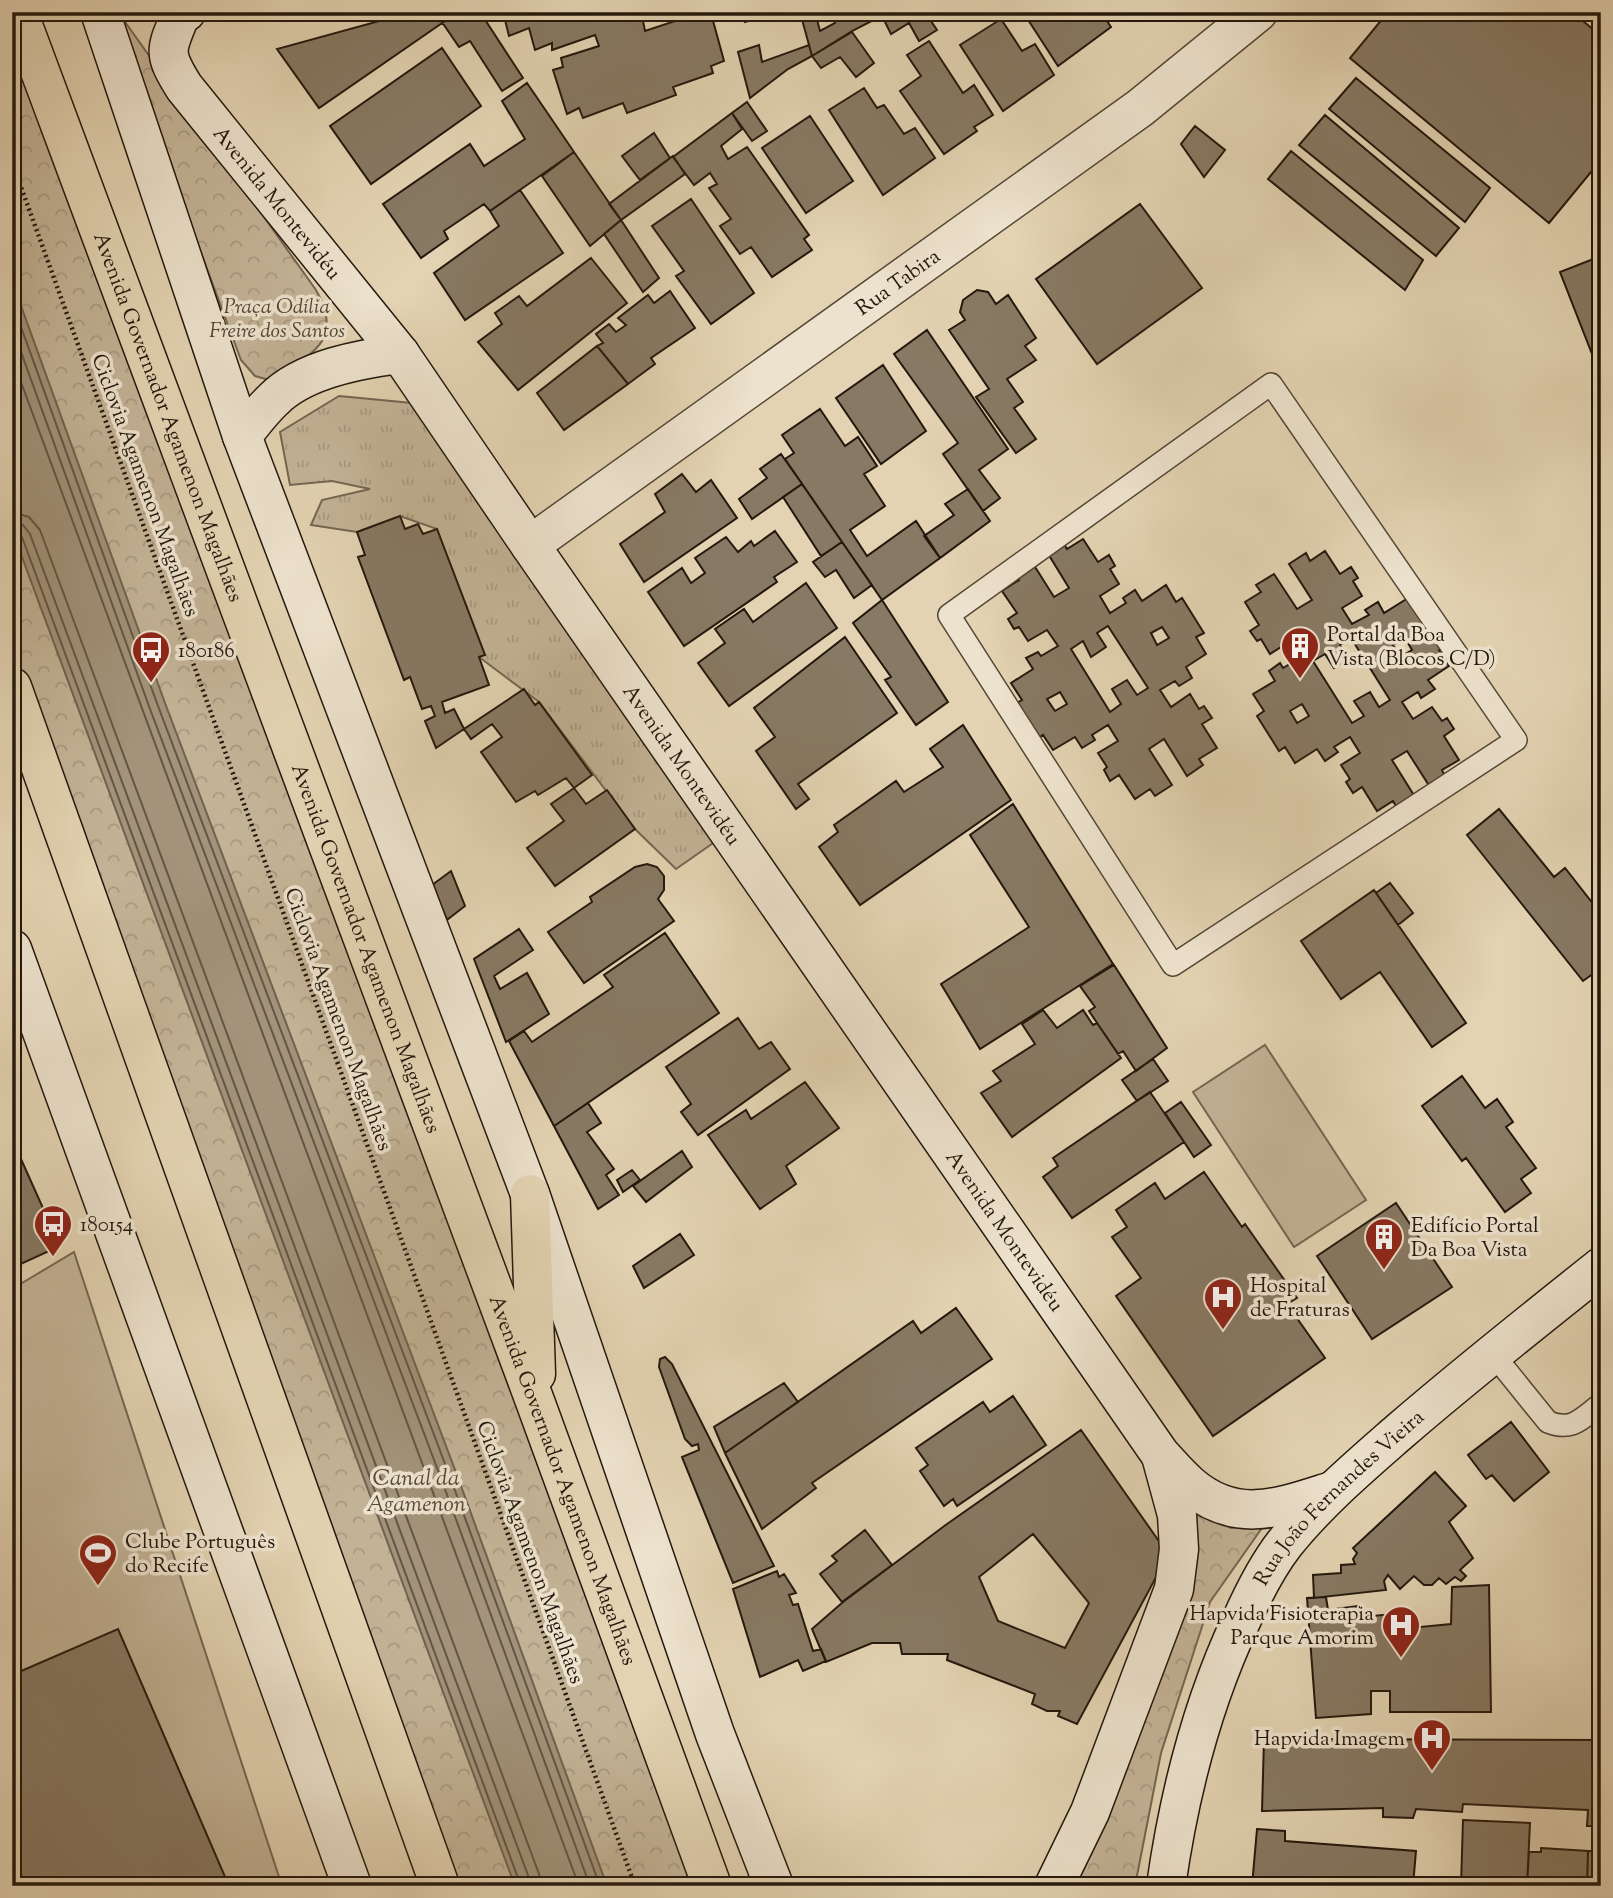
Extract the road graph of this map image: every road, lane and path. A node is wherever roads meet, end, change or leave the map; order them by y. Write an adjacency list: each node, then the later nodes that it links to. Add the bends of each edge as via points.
1 (18, 12): 15 (highway, Avenida Governador Agamenon Magalhães)
2 (100, 12): 8 (main road)
3 (1258, 12): 9 (main road, Rua Tabira, via 1140,108)
4 (182, 13): 6 (main road, Avenida Montevidéu, via 170,40 169,62 184,87)
5 (12, 162): 21 (path, Ciclovia Agamenon Magalhães)
6 (400, 354): 8 (main road, via 368,358 298,380 274,398); 9 (main road, Avenida Montevidéu)
7 (1270, 384): 7 (lane, via 949,615 1173,965 1516,740)
8 (242, 436): 12 (main road)
9 (530, 545): 17 (main road, Avenida Montevidéu)
10 (12, 687): 20 (highway)
11 (16, 971): 19 (main road)
12 (530, 1194): 15 (highway); 23 (main road, via 715,1734)
13 (1601, 1267): 14 (main road, Rua João Fernandes Vieira)
14 (1493, 1354): 16 (lane, via 1548,1422 1572,1425); 18 (main road, Rua João Fernandes Vieira)
15 (536, 1404): 22 (highway, Avenida Governador Agamenon Magalhães)
16 (1601, 1404)
17 (1160, 1454): 18 (main road, Avenida Montevidéu, via 1190,1486 1215,1503 1243,1511 1277,1508); 24 (main road, Avenida Montevidéu, via 1177,1515 1174,1589 1090,1812)
18 (1332, 1491): 25 (main road, Rua João Fernandes Vieira, via 1284,1544 1232,1640 1186,1771)
19 (352, 1886)
20 (440, 1886)
21 (635, 1886)
22 (712, 1886)
23 (774, 1886)
24 (1054, 1886)
25 (1166, 1886)

